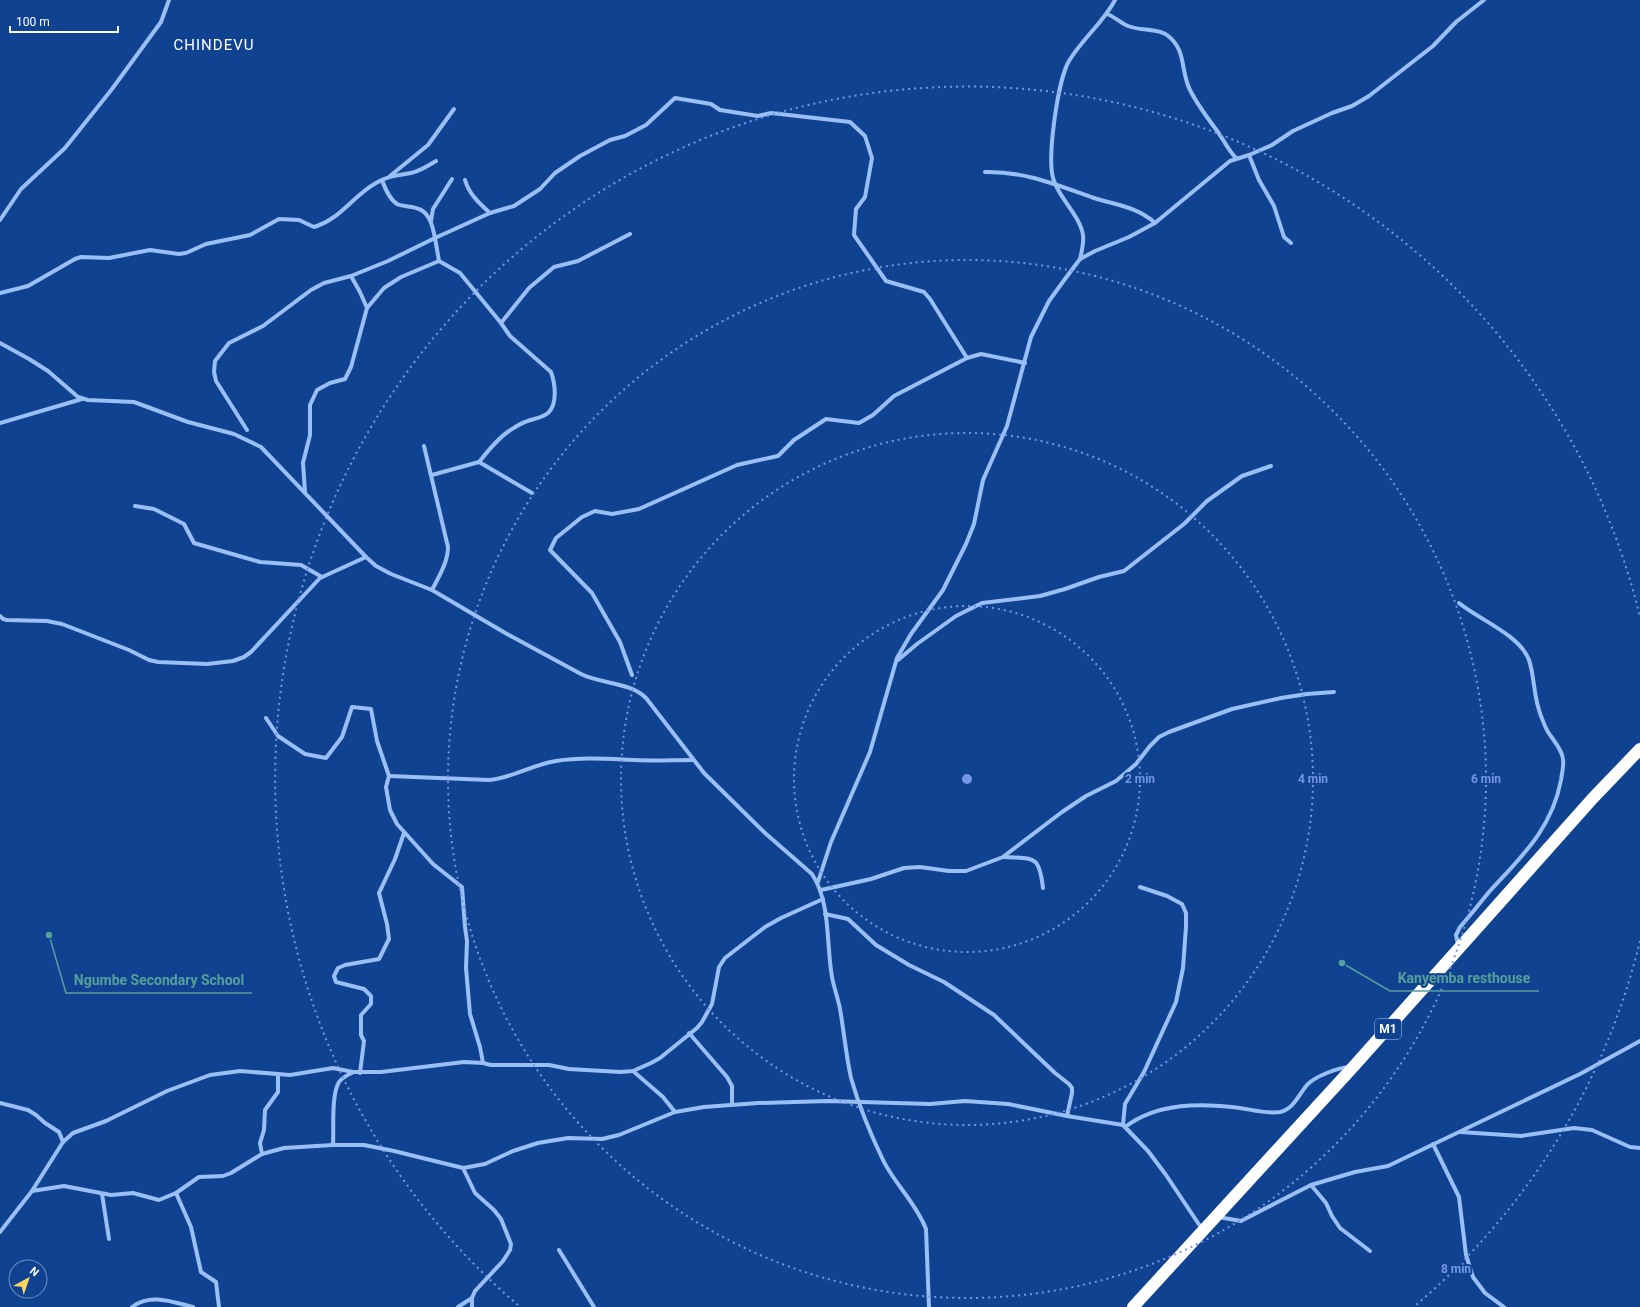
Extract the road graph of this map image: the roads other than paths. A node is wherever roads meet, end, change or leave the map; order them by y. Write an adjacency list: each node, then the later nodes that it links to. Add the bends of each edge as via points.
1 (169, 0): 16 (street, via 161,22 112,89 65,148 21,189)
2 (1115, 0): 4 (street)
3 (1484, 0): 6 (street, via 1456,22 1433,46 1369,96 1293,131 1276,143)
4 (1107, 14): 7 (street, via 1128,26 1163,33 1172,40 1182,56 1190,89); 14 (street, via 1077,49 1062,77 1052,141)
5 (454, 109): 10 (street, via 428,146)
6 (1249, 155): 7 (street); 21 (street, via 1259,180 1274,206 1284,237)
7 (1236, 158): 18 (street)
8 (436, 161): 10 (street, via 412,173)
9 (985, 172): 14 (street, via 1023,174)
10 (389, 176): 12 (street)
11 (452, 179): 17 (street, via 434,209)
12 (382, 180): 17 (street, via 391,199 397,204 420,209); 25 (street, via 334,218 314,227 299,220 279,219 250,235 206,244 186,253 150,250 108,258 81,257 28,286)
13 (465, 180): 15 (street, via 473,197)
14 (1054, 183): 18 (street, via 1094,198 1132,208); 22 (street, via 1081,228 1083,238)
15 (490, 213): 20 (street); 29 (street, via 514,206 540,189 555,173 597,146 646,125 675,98 711,104 720,110 758,116 771,113 850,122 865,136 872,158 865,197 856,209 854,235 886,281 927,295)
16 (0, 220)
17 (431, 221): 20 (street)
18 (1155, 223): 22 (street)
19 (630, 234): 27 (street, via 578,261 554,267 529,288)
20 (435, 238): 23 (street); 24 (street)
21 (1291, 243)
22 (1080, 259): 30 (street, via 1040,316 1031,336)
23 (439, 261): 26 (street, via 401,277 384,288); 27 (street, via 460,273)
24 (351, 276): 26 (street); 33 (street, via 324,283 311,290 263,326 229,343 219,354 215,361 216,381)
25 (0, 293)
26 (367, 308): 38 (street, via 351,367 345,379 317,390 310,405 310,435 303,463)
27 (501, 323): 35 (street, via 510,336 551,372 554,380 554,399 548,413 524,422 508,432)
28 (0, 343): 31 (street, via 29,358 48,371 72,394)
29 (967, 358): 30 (street, via 981,354); 47 (street, via 894,396 873,415 859,423 826,419 794,440 778,456 737,465 639,509 612,514 595,511 582,517 556,538 550,550 592,593 620,642)
30 (1025, 363): 46 (street, via 1007,426 983,480 974,524 966,544 943,590 911,634)
31 (82, 399): 32 (street); 38 (street, via 134,402 188,422 248,439 261,447)
32 (0, 423)
33 (247, 430)
34 (424, 446): 37 (street)
35 (479, 462): 37 (street); 39 (street)
36 (1271, 466): 46 (street, via 1242,476 1213,496 1184,524 1124,571 1099,576 1040,596 982,603 956,616 901,656)
37 (432, 475): 43 (street, via 448,555)
38 (305, 492): 41 (street)
39 (532, 493)
40 (135, 506): 42 (street, via 154,509 184,524 194,543 260,562 301,566)
41 (366, 557): 42 (street); 43 (street, via 391,574)
42 (322, 577): 45 (street, via 251,652 232,661 194,664 155,662 62,624 8,620)
43 (432, 590): 51 (street, via 593,680 640,693)
44 (1459, 603): 61 (street, via 1503,631 1527,655 1536,702 1547,730 1563,759 1559,791 1547,823 1524,855 1460,927 1456,935)
45 (0, 616)
46 (896, 663): 55 (street, via 870,752 831,842)
47 (632, 675)
48 (1334, 692): 54 (street, via 1281,698 1232,709 1169,732 1155,742 1136,764 1116,781 1062,812)
49 (266, 718): 52 (street, via 278,736 305,754 326,758 342,737 352,707 371,709 377,741)
50 (1640, 749): 61 (highway, M1, via 1593,798)
51 (693, 760): 52 (street, via 581,758 555,761 503,779 488,780); 55 (street, via 735,804)
52 (389, 776): 53 (street, via 386,787 390,810)
53 (404, 833): 64 (street, via 433,864 462,887 464,892 470,1014); 68 (street, via 379,893 389,939 384,951 379,959 338,968 334,976 336,982 364,989 371,996 371,1004 361,1015 361,1035 364,1041)
54 (1003, 857): 57 (street, via 1025,858 1036,862); 58 (street, via 966,871 904,868 871,879)
55 (818, 882): 58 (street)
56 (1140, 887): 75 (street, via 1168,896 1182,904 1186,913 1186,927 1183,968 1176,1002 1144,1072 1125,1104)
57 (1043, 888)
58 (821, 890): 59 (street)
59 (823, 899): 60 (street); 62 (street, via 765,927 725,958 719,967 712,1004 702,1022)
60 (825, 914): 70 (street, via 832,977 851,1077); 74 (street, via 848,919 876,945 908,965 944,982 994,1015 1072,1088)
61 (1459, 950): 65 (highway, M1)
62 (689, 1033): 66 (street, via 660,1058); 72 (street, via 727,1077 732,1086)
63 (1640, 1041): 76 (street, via 1580,1074)
64 (483, 1063): 66 (street); 68 (street, via 464,1062 409,1070)
65 (1354, 1066): 75 (street, via 1337,1069 1312,1081 1289,1108 1280,1112 1197,1105 1143,1116); 87 (highway, M1)
66 (633, 1071): 73 (street, via 663,1097)
67 (353, 1072): 68 (street); 69 (street, via 333,1068); 79 (street, via 340,1080 336,1092)
68 (360, 1073)
69 (278, 1075): 77 (street, via 240,1071 210,1075 73,1133); 81 (street, via 278,1092 265,1110 264,1130 260,1143)
70 (859, 1102): 72 (street); 74 (street, via 990,1102); 100 (street, via 884,1162 926,1229)
71 (0, 1103): 77 (street, via 28,1110 59,1132)
72 (732, 1104): 73 (street)
73 (675, 1112): 82 (street, via 619,1135 602,1139 568,1138 548,1141 522,1147 485,1164)
74 (1067, 1116): 75 (street)
75 (1124, 1126): 88 (street, via 1148,1151)
76 (1459, 1132): 78 (street); 80 (street, via 1521,1136 1574,1128 1592,1130 1630,1147)
77 (63, 1142): 84 (street)
78 (1433, 1144): 83 (street, via 1388,1166 1355,1172); 102 (street, via 1458,1197 1466,1255 1473,1277 1485,1293)
79 (333, 1145): 81 (street, via 284,1148); 82 (street, via 376,1147)
80 (1640, 1148)
81 (262, 1154): 85 (street, via 231,1173 220,1177 199,1177)
82 (463, 1168): 93 (street, via 475,1193 501,1219 511,1244 503,1261 477,1288)
83 (1311, 1185): 87 (street, via 1241,1221); 92 (street, via 1326,1203 1340,1228)
84 (32, 1191): 86 (street, via 64,1186); 89 (street)
85 (176, 1193): 86 (street, via 159,1200 133,1193); 96 (street, via 191,1227 201,1272 216,1282)
86 (102, 1194): 90 (street)
87 (1216, 1217): 88 (highway, M1)
88 (1203, 1229): 101 (highway, M1)
89 (0, 1232)
90 (109, 1239)
91 (559, 1250): 99 (street)
92 (1370, 1251)
93 (472, 1298): 97 (street); 98 (street)
94 (132, 1307): 95 (street, via 144,1301 160,1298)
95 (193, 1307)
96 (219, 1307)
97 (458, 1307)
98 (472, 1307)
99 (594, 1307)
100 (929, 1307)
101 (1133, 1307)
102 (1504, 1307)

